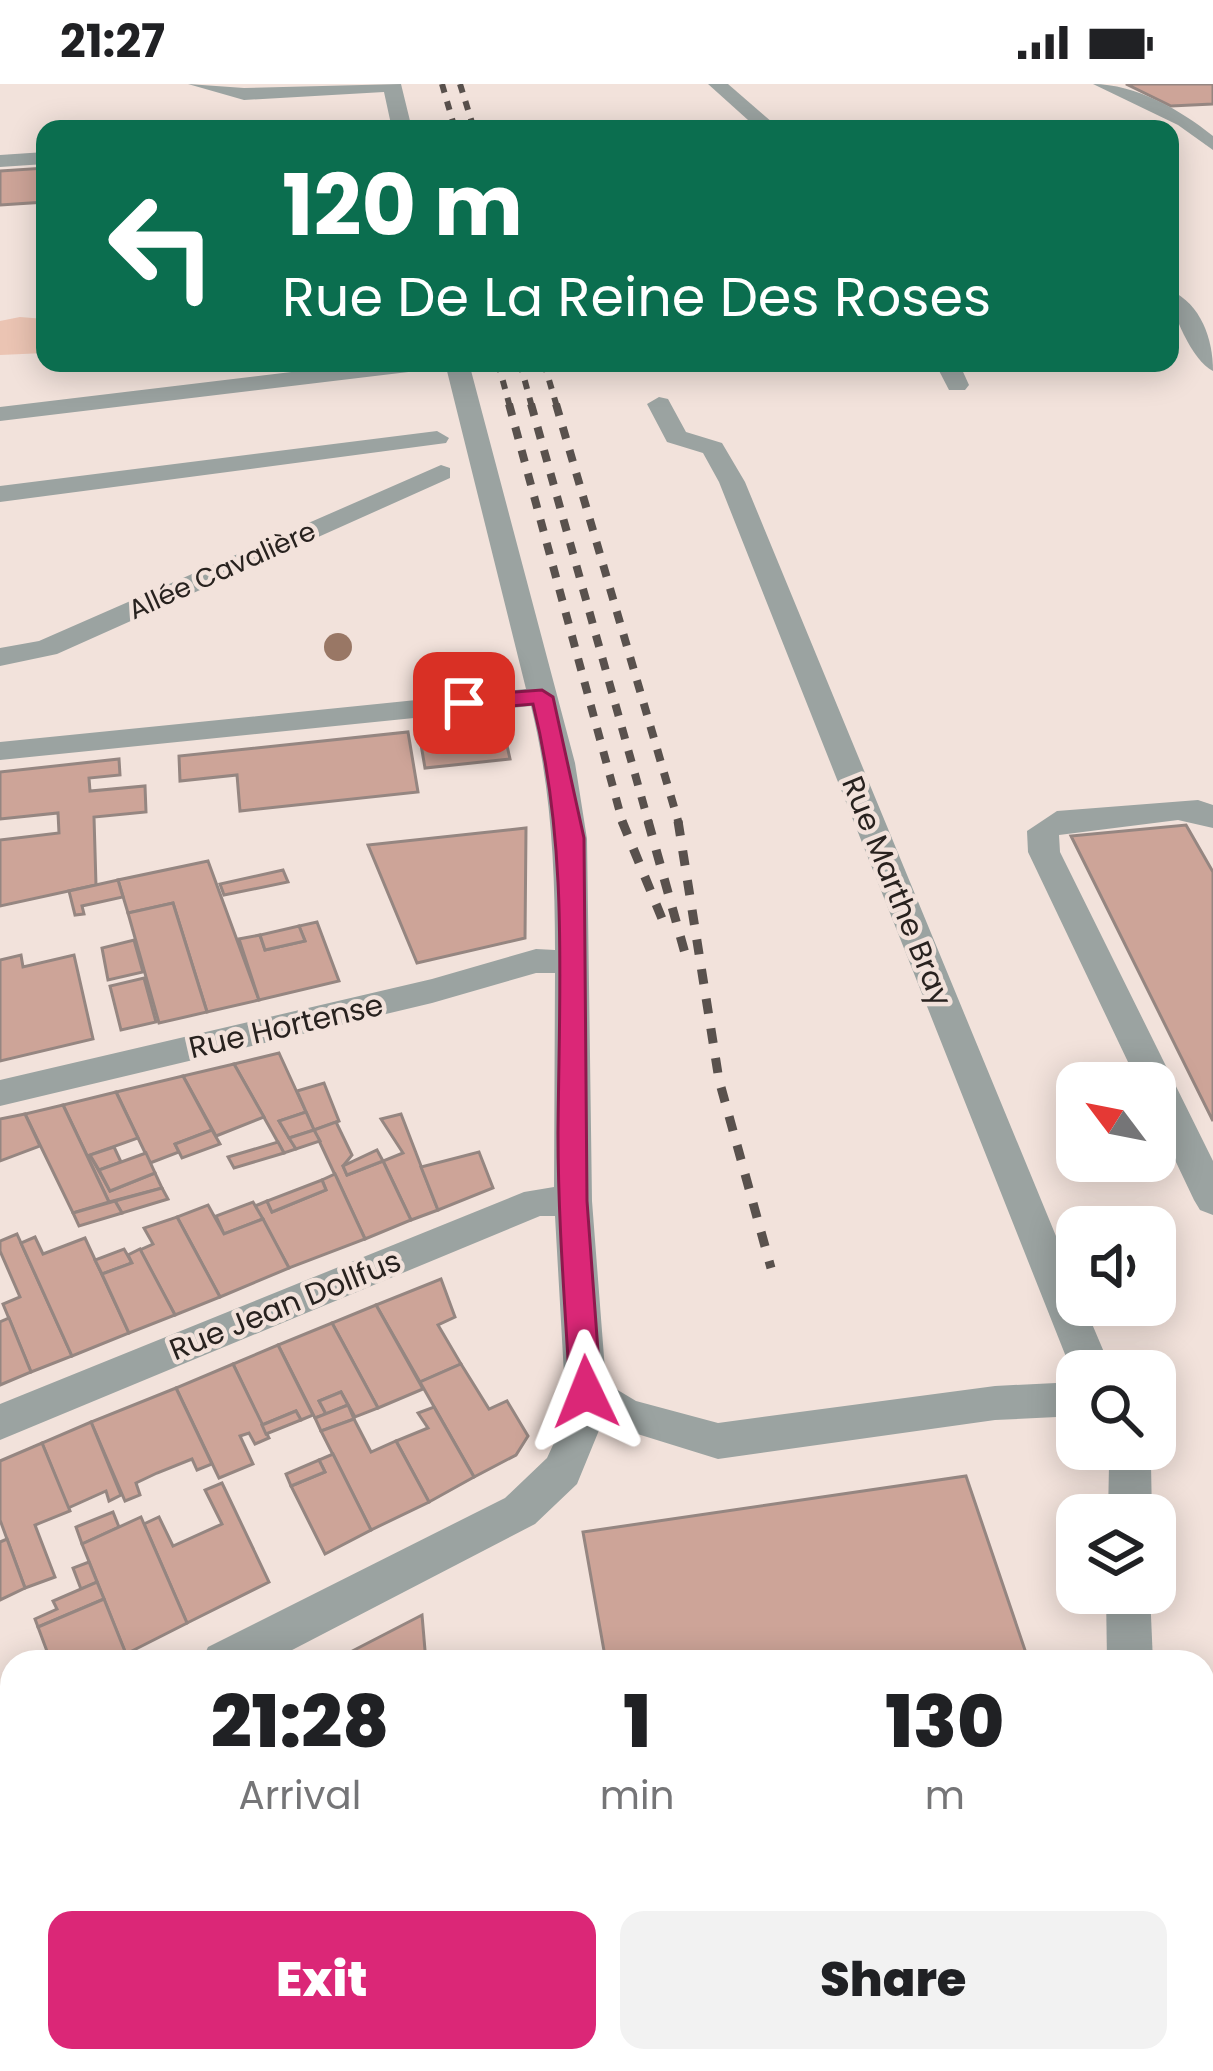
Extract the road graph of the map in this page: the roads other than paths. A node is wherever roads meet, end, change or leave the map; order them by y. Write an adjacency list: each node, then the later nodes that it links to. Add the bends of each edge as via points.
1 (197, 84): 4 (street, via 244,94)
2 (716, 84): 7 (street)
3 (1102, 84): 8 (lane)
4 (392, 85): 6 (street)
5 (1213, 116): 8 (lane)
6 (400, 120)
7 (759, 120)
8 (1184, 122): 9 (lane)
9 (1213, 145)
10 (36, 159): 11 (street)
11 (0, 161)
12 (1179, 306): 13 (lane)
13 (1213, 365)
14 (350, 372): 17 (street)
15 (459, 372): 22 (street)
16 (659, 404): 29 (street, Rue Marthe Bray, via 676,437 713,448 732,482)
17 (0, 414)
18 (437, 437): 20 (street)
19 (441, 473): 21 (street, Allée Cavalière, via 46,649)
20 (0, 494)
21 (0, 657)
22 (542, 697): 23 (street); 25 (street, via 572,838)
23 (0, 751)
24 (1213, 818): 27 (street, via 1178,810 1057,821 1043,831 1044,852)
25 (572, 962): 26 (street, Rue Hortense, via 536,961); 28 (street)
26 (0, 1093)
27 (1213, 1200)
28 (573, 1201): 30 (street); 32 (street, Rue Jean Dollfus, via 537,1202)
29 (1083, 1350)
30 (586, 1392): 31 (street, via 625,1415 718,1441); 34 (street, via 562,1471 520,1511)
31 (1056, 1400)
32 (0, 1422)
33 (1129, 1614): 35 (street)
34 (248, 1650)
35 (1130, 1650)

